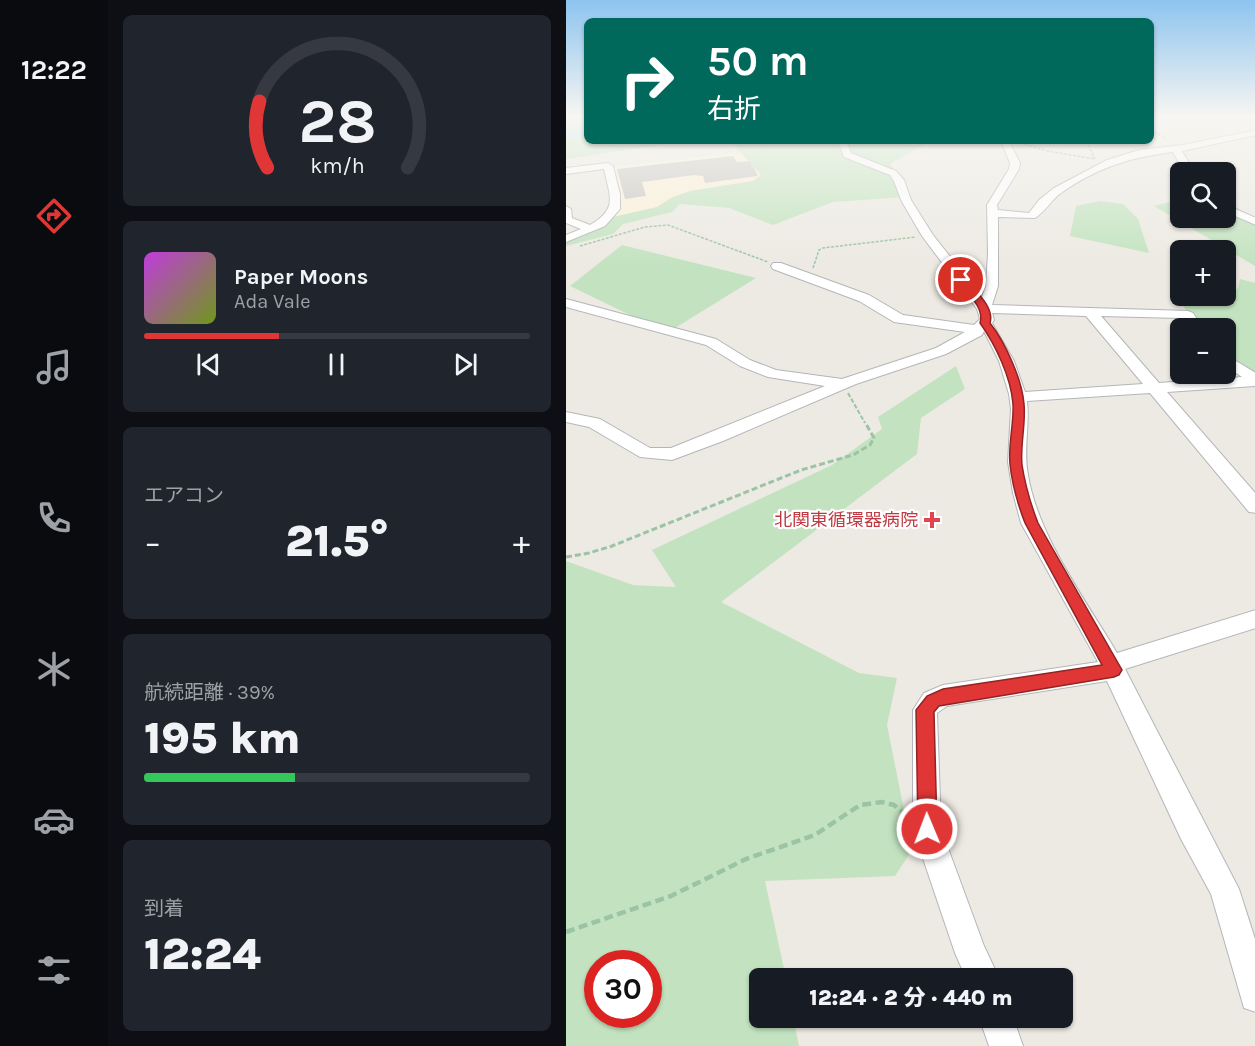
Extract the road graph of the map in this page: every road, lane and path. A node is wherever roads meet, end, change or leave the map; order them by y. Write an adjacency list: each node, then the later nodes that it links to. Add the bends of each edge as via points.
1 (875, 166): 11 (street, via 893,173 899,180)
2 (1015, 166): 6 (street, via 992,205)
3 (1103, 166): 6 (street, via 1058,190 1031,216)
4 (566, 171): 10 (street, via 608,166 616,206 610,216)
5 (566, 209): 10 (street, via 567,220)
6 (993, 213): 18 (street, via 992,286)
7 (1236, 213): 8 (street)
8 (1256, 222)
9 (566, 229): 10 (street)
10 (585, 231): 12 (street)
11 (928, 236): 14 (path, via 823,248); 18 (street)
12 (569, 243): 13 (path, via 668,225)
13 (777, 266): 14 (street)
14 (811, 279): 18 (street, via 864,298 899,319 970,328)
15 (566, 303): 21 (street, via 711,342 745,363 773,374)
16 (1091, 313): 17 (street, via 1183,314); 18 (street); 22 (street)
17 (1189, 318)
18 (982, 321): 21 (street, via 921,359); 23 (street, via 1001,353)
19 (1236, 366): 20 (street)
20 (1256, 381): 22 (street)
21 (843, 384): 24 (street, via 672,454 646,453 611,430); 26 (path, via 874,438 865,449 805,468 612,545)
22 (1154, 388): 23 (street); 25 (street)
23 (1018, 398): 28 (street, via 1016,464 1024,505)
24 (566, 417)
25 (1256, 507)
26 (566, 556)
27 (1256, 619): 28 (street)
28 (1112, 667): 29 (street, via 943,696 933,701 925,710); 32 (street, via 1224,889)
29 (927, 829): 30 (path, via 918,827 894,804 860,805 815,835 746,859 671,896); 31 (street)
30 (566, 932)
31 (978, 968)
32 (1256, 996)
33 (1000, 1028): 34 (street)
34 (1006, 1046)

